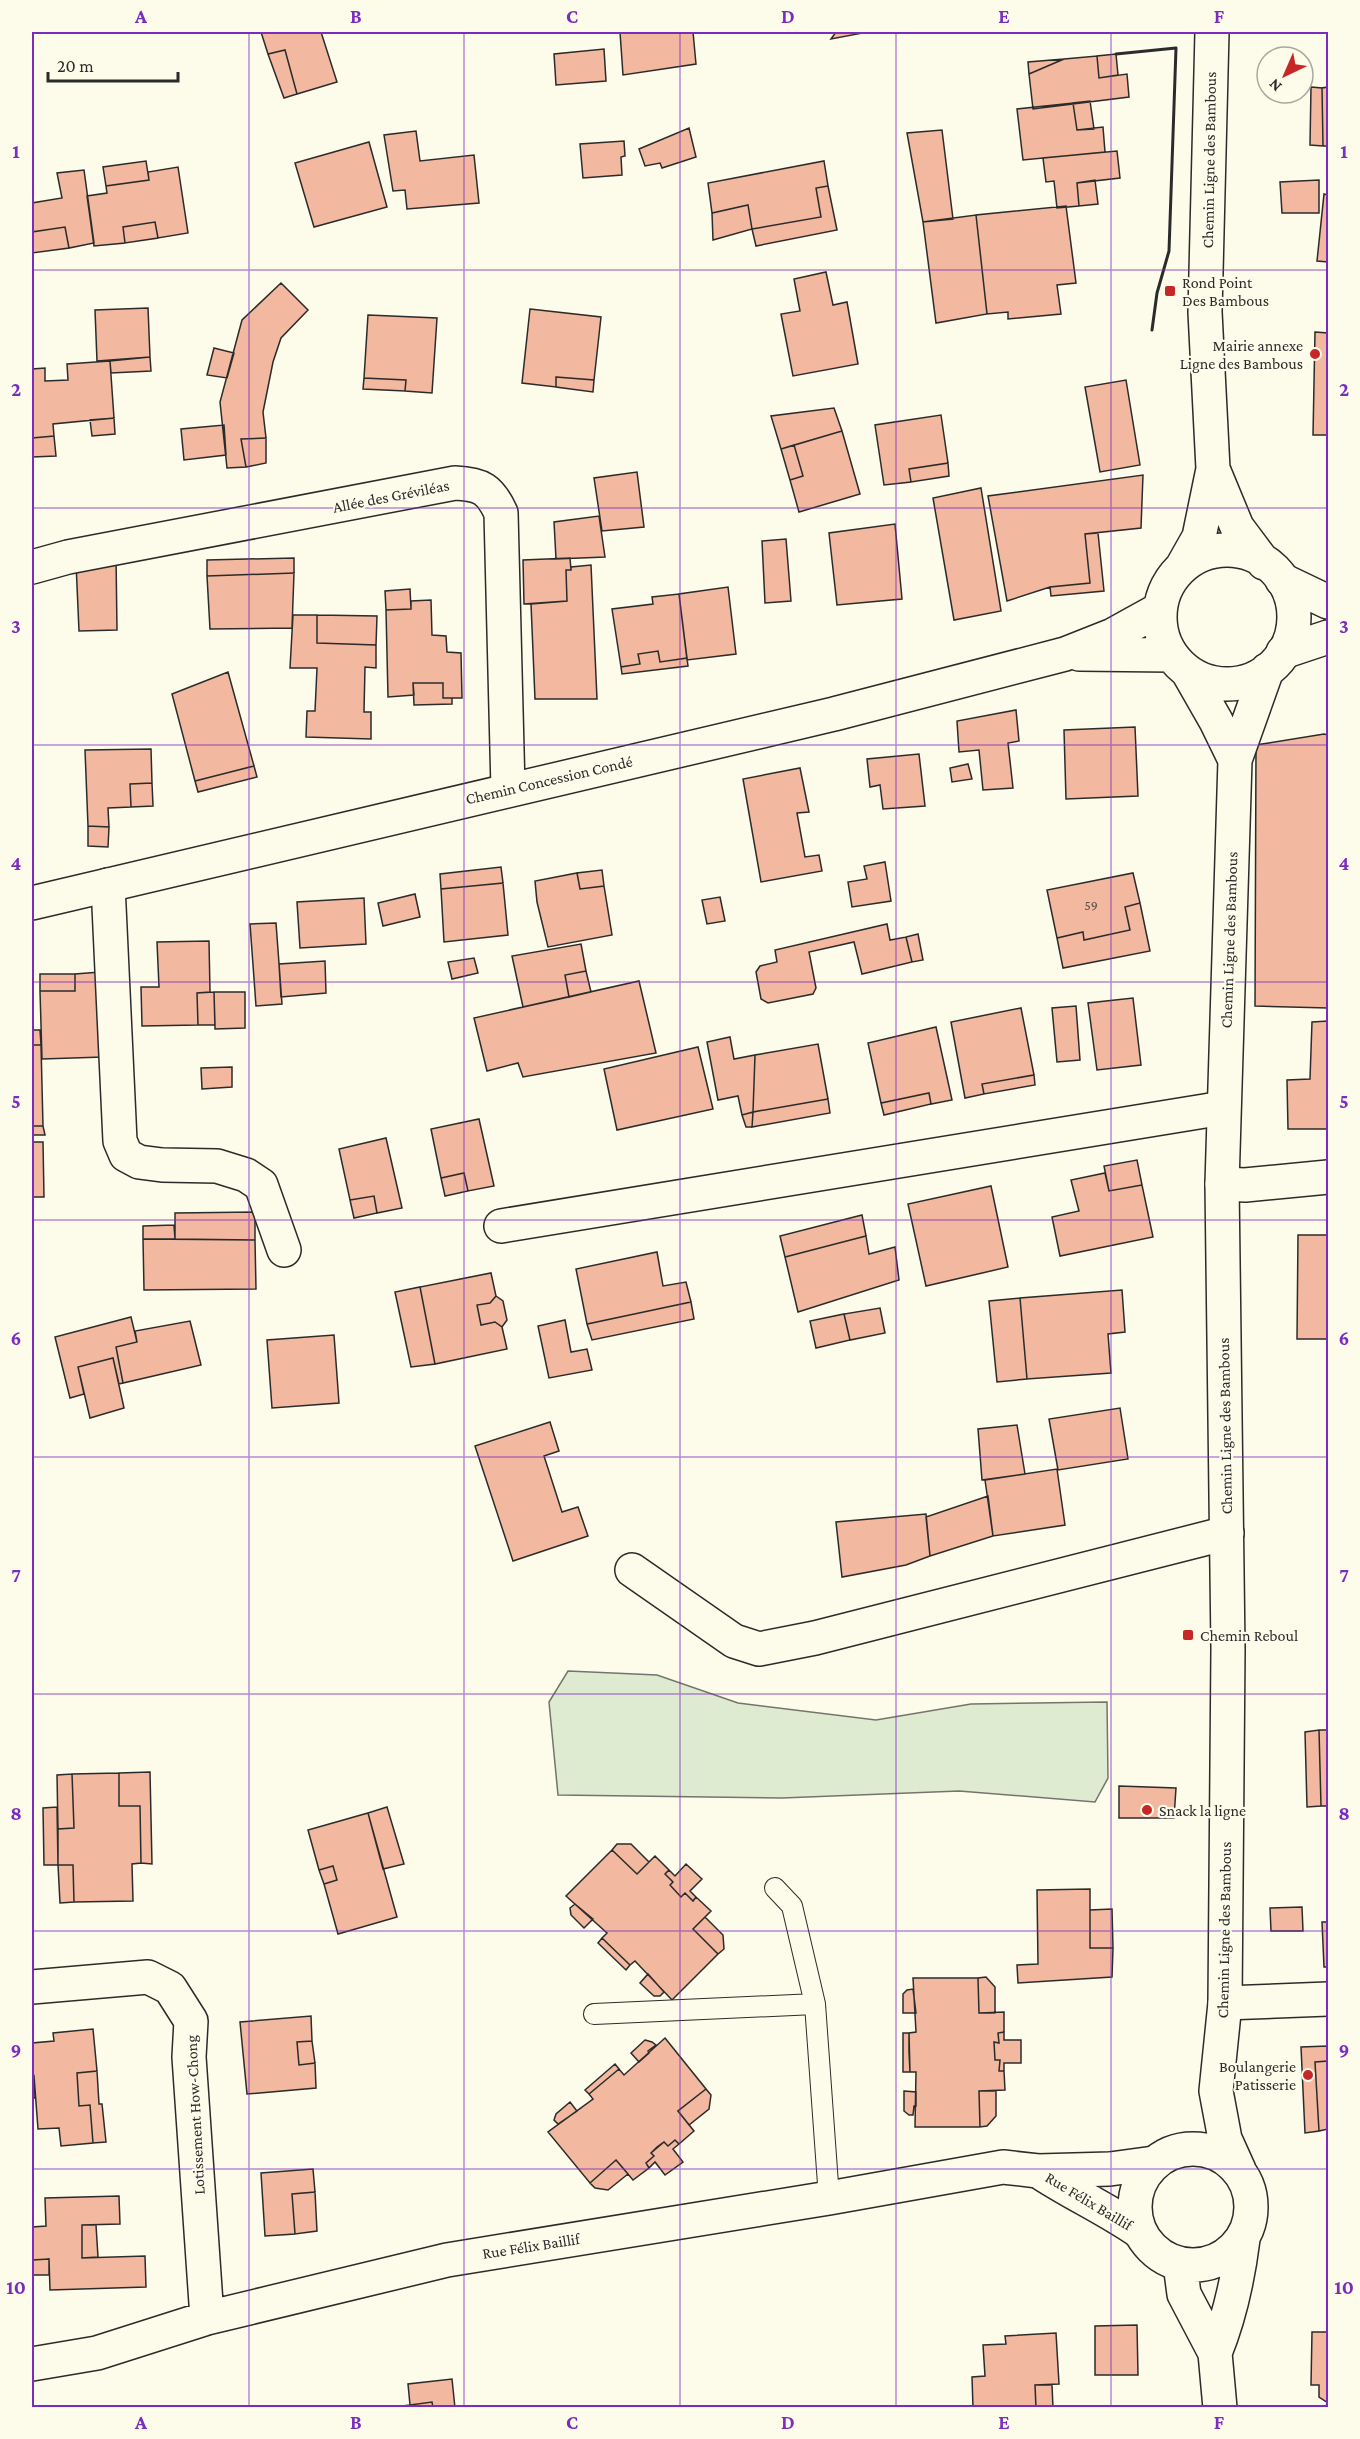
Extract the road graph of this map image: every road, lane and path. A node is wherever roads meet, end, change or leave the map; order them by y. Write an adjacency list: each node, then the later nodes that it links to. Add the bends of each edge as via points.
1 (1212, 32): 2 (street, Chemin Ligne des Bambous, via 1205,312)
2 (1213, 469): 4 (street, Chemin Ligne des Bambous, via 1199,537); 5 (street, Chemin Ligne des Bambous, via 1237,527)
3 (32, 567): 13 (street, Allée des Gréviléas, via 455,483 484,488 501,513)
4 (1182, 567): 5 (street, via 1203,554 1226,550 1252,555); 7 (street, via 1167,586)
5 (1273, 572): 6 (street); 10 (street, via 1289,592 1295,617 1290,642)
6 (1329, 602)
7 (1160, 609): 9 (street, Chemin Concession Condé, via 1113,635); 11 (street, via 1162,634)
8 (1329, 637): 10 (street)
9 (1065, 654): 11 (street, Chemin Concession Condé); 13 (street, Chemin Concession Condé, via 834,714)
10 (1275, 661): 11 (street, via 1257,678 1232,685 1209,681); 12 (street, Chemin Ligne des Bambous)
11 (1180, 663): 12 (street, Chemin Ligne des Bambous)
12 (1235, 760): 16 (street, Chemin Ligne des Bambous)
13 (508, 789): 14 (street, Chemin Concession Condé)
14 (108, 885): 15 (street, Chemin Concession Condé); 20 (street, via 119,1131 126,1155 139,1162 218,1166 246,1175 261,1185)
15 (32, 903)
16 (1223, 1108): 18 (street, Chemin Ligne des Bambous); 19 (street)
17 (1329, 1177): 18 (street)
18 (1222, 1184): 21 (street, Chemin Ligne des Bambous)
19 (501, 1226)
20 (284, 1250)
21 (1227, 1533): 22 (street, via 759,1649 734,1641); 26 (street, Chemin Ligne des Bambous)
22 (632, 1570)
23 (775, 1888): 27 (lane, via 792,1906)
24 (32, 1987): 37 (street, Lotissement How-Chong, via 148,1977 170,1988 191,2021 189,2057)
25 (1329, 1999): 26 (street)
26 (1225, 2002): 29 (street, Chemin Ligne des Bambous)
27 (814, 2004): 28 (lane); 33 (lane)
28 (594, 2014)
29 (1216, 2091): 30 (street, Chemin Ligne des Bambous, via 1189,2134); 31 (street, Chemin Ligne des Bambous, via 1225,2139)
30 (1162, 2158): 31 (street, via 1189,2148 1209,2150); 32 (street, Rue Félix Baillif, via 1110,2169); 34 (street, via 1142,2178 1135,2196)
31 (1239, 2170): 35 (street, via 1252,2204)
32 (1038, 2171): 33 (street, Rue Félix Baillif, via 1003,2167); 34 (street, Rue Félix Baillif)
33 (829, 2198): 37 (street, Rue Félix Baillif, via 447,2260)
34 (1140, 2232): 36 (street, via 1149,2246)
35 (1243, 2239): 36 (street, via 1231,2253 1215,2262); 38 (street, via 1226,2326)
36 (1180, 2264): 38 (street, via 1184,2294)
37 (207, 2318): 39 (street, Rue Félix Baillif, via 97,2353)
38 (1215, 2353): 40 (street)
39 (32, 2364)
40 (1221, 2408)

